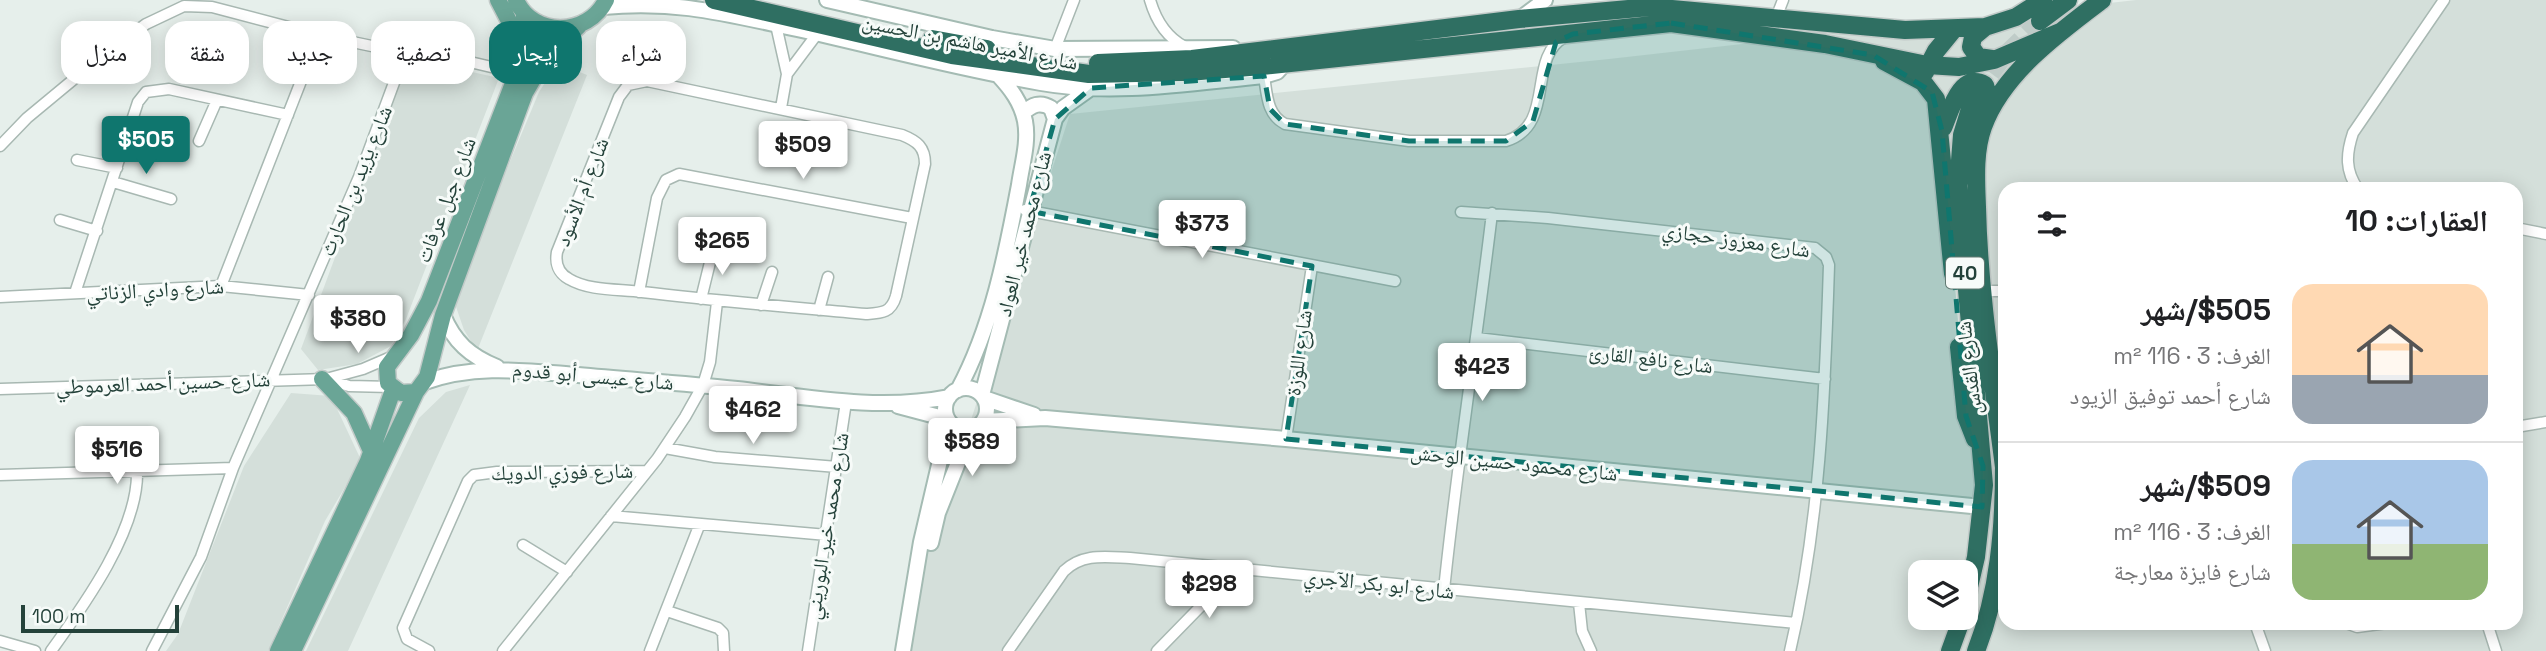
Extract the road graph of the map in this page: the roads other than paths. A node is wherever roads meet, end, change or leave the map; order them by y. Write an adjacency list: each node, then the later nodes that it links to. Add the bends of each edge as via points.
1 (498, 0): 21 (main road)
2 (768, 0): 35 (highway, شارع الأمير هاشم بن الحسين, via 909,35 1066,61 1192,59)
3 (827, 0): 34 (street, شارع الأمير هاشم بن الحسين)
4 (1074, 0): 34 (street)
5 (1150, 0): 33 (street, via 1163,30)
6 (1545, 0): 19 (street)
7 (1632, 0): 17 (street)
8 (1783, 0): 18 (street)
9 (2043, 0): 26 (highway, شارع الأمير هاشم بن الحسين, via 2016,17)
10 (2067, 0): 23 (highway)
11 (2102, 0): 29 (highway, شارع القدس / 40)
12 (2444, 0): 63 (street, via 2353,133 2347,151)
13 (644, 1): 15 (street, شارع الأمير هاشم بن الحسين); 25 (street, شارع الأمير هاشم بن الحسين)
14 (722, 1): 40 (highway, شارع الأمير هاشم بن الحسين, via 952,55 1057,72 1124,74)
15 (604, 4): 24 (main road, شارع جبل عرفات)
16 (520, 7): 22 (main road)
17 (1650, 7): 18 (highway, شارع الأمير هاشم بن الحسين); 19 (highway, شارع الأمير هاشم بن الحسين)
18 (1776, 18): 28 (highway, شارع الأمير هاشم بن الحسين)
19 (1519, 19): 35 (highway, شارع الأمير هاشم بن الحسين)
20 (266, 21): 59 (street, via 212,7 184,6 146,24 97,60)
21 (509, 21)
22 (536, 21)
23 (2040, 21)
24 (582, 23)
25 (776, 25): 30 (street, شارع الأمير هاشم بن الحسين); 41 (street)
26 (1985, 27): 27 (highway, شارع الأمير هاشم بن الحسين); 39 (highway, via 1973,37 1972,47 1978,57)
27 (1954, 29): 28 (highway, شارع الأمير هاشم بن الحسين); 42 (highway)
28 (1905, 30): 38 (highway, via 1915,37 1918,47)
29 (2060, 32): 39 (highway, شارع الأمير هاشم بن الحسين / 40); 56 (highway, شارع القدس / 40, via 2015,76)
30 (817, 34): 41 (street); 43 (street, شارع الأمير هاشم بن الحسين)
31 (1573, 34): 32 (highway, شارع الأمير هاشم بن الحسين); 36 (street, via 1556,42); 37 (highway, شارع الأمير هاشم بن الحسين, via 1671,23)
32 (1537, 38): 36 (street, via 1546,44); 40 (highway, شارع الأمير هاشم بن الحسين)
33 (1186, 48): 34 (street, شارع الأمير هاشم بن الحسين); 35 (street, شارع الأمير هاشم بن الحسين)
34 (1055, 49)
35 (1255, 51)
36 (1549, 55): 44 (street, via 1532,121 1518,137 1506,141 1409,141 1286,124 1270,109)
37 (1873, 55): 38 (highway, شارع الأمير هاشم بن الحسين); 42 (highway)
38 (1895, 58): 42 (highway, شارع الأمير هاشم بن الحسين)
39 (1994, 60): 42 (highway, شارع الأمير هاشم بن الحسين)
40 (1285, 63): 44 (street, شارع الأمير هاشم بن الحسين)
41 (787, 74): 52 (street)
42 (1925, 74): 57 (highway)
43 (998, 75): 49 (street, شارع الأمير هاشم بن الحسين); 53 (street, شارع محمد خير العواد)
44 (1264, 76): 49 (street, شارع الأمير هاشم بن الحسين)
45 (300, 84): 54 (street)
46 (394, 84): 83 (street, شارع يزيد بن الحارث)
47 (512, 84): 91 (main road, شارع جبل عرفات, via 424,314)
48 (530, 84): 89 (main road, شارع جبل عرفات)
49 (1091, 88): 55 (street)
50 (1974, 96): 114 (highway, شارع القدس / 40, via 1962,135 1958,186)
51 (217, 100): 54 (street); 58 (street); 61 (street, via 169,89 146,92 138,102)
52 (781, 108): 68 (street, شارع أم الأسود, via 902,135 917,143 925,164); 81 (street, شارع أم الأسود, via 646,81 634,82 622,91 556,261 571,281)
53 (1023, 113): 55 (street, via 1041,104 1051,108); 65 (street, شارع محمد خير العواد)
54 (288, 115): 78 (street)
55 (1055, 118): 65 (street, شارع محمد خير العواد)
56 (1983, 126): 57 (highway, via 1987,90 1976,82 1962,88); 79 (highway, شارع القدس / 40, via 1976,176)
57 (1942, 131): 114 (highway, via 1966,416)
58 (199, 141)
59 (0, 146)
60 (77, 160): 61 (street)
61 (117, 168): 62 (street)
62 (113, 182): 64 (street); 71 (street)
63 (2355, 182)
64 (171, 199)
65 (1022, 209): 74 (street); 100 (street, شارع محمد خير العواد, via 972,363); 101 (street, شارع محمد خير العواد)
66 (1461, 212): 67 (street, شارع معزوز حجازي)
67 (1492, 213): 90 (street); 95 (street, شارع معزوز حجازي, via 1815,248 1829,265)
68 (912, 218): 81 (street, via 679,174 666,180 657,198); 88 (street, شارع أم الأسود, via 890,309 866,314)
69 (60, 220): 71 (street)
70 (2523, 229): 72 (street)
71 (97, 230): 82 (street)
72 (2546, 234)
73 (714, 246): 85 (street)
74 (1312, 266): 77 (street); 111 (street, شارع اللوزة)
75 (772, 272): 87 (street)
76 (828, 276): 88 (street)
77 (1395, 281)
78 (221, 286): 82 (street, شارع وادي الزناتي); 83 (street, شارع وادي الزناتي)
79 (1982, 291): 80 (street); 105 (highway, شارع القدس / 40)
80 (1998, 291)
81 (639, 292): 85 (street, شارع أم الأسود)
82 (75, 293): 84 (street, شارع وادي الزناتي)
83 (309, 295): 93 (street, شارع يزيد بن الحارث)
84 (0, 297)
85 (701, 299): 86 (street, شارع أم الأسود)
86 (717, 302): 87 (street, شارع أم الأسود); 96 (street)
87 (761, 305): 88 (street, شارع أم الأسود)
88 (819, 310)
89 (443, 316): 92 (street, شارع عيسى أبو قدوم, via 461,346); 97 (main road, شارع جبل عرفات)
90 (1478, 338): 95 (street, شارع نافع القارئ); 115 (street)
91 (397, 354): 94 (street, شارع حسين أحمد العرموطي); 99 (main road, شارع جبل عرفات, via 387,367)
92 (501, 369): 96 (street, شارع عيسى أبو قدوم); 97 (street, شارع عيسى أبو قدوم, via 463,371)
93 (274, 379): 94 (street, شارع حسين أحمد العرموطي); 98 (street, شارع حسين أحمد العرموطي); 117 (street, شارع يزيد بن الحارث)
94 (324, 379): 99 (street, شارع حسين أحمد العرموطي); 113 (main road, via 354,413)
95 (1825, 379): 121 (street, شارع معزوز حجازي)
96 (703, 385): 102 (street, شارع عيسى أبو قدوم); 112 (street)
97 (420, 387): 99 (main road, via 405,394); 144 (main road, شارع جبل عرفات)
98 (0, 389)
99 (392, 389): 113 (main road, شارع جبل عرفات)
100 (954, 393): 101 (street, via 971,389); 103 (street, شارع عيسى أبو قدوم); 106 (street, via 946,404)
101 (983, 396): 104 (street, شارع محمود حسين الوحش); 107 (street)
102 (846, 402): 103 (street, شارع عيسى أبو قدوم); 116 (street, شارع محمد خير البوريني)
103 (894, 404): 106 (street, شارع عيسى أبو قدوم)
104 (1045, 418): 107 (street, شارع محمود حسين الوحش); 111 (street, شارع محمود حسين الوحش)
105 (1998, 419)
106 (948, 420): 110 (street); 150 (street)
107 (984, 421): 110 (street)
108 (2546, 422): 109 (street)
109 (2523, 426)
110 (971, 430): 151 (street, via 939,513 918,594)
111 (1286, 439): 115 (street, شارع محمود حسين الوحش)
112 (665, 448): 116 (street); 119 (street)
113 (372, 451): 143 (main road, شارع جبل عرفات)
114 (1982, 452): 122 (highway, شارع القدس / 40)
115 (1458, 457): 121 (street, شارع محمود حسين الوحش); 131 (street)
116 (837, 467): 125 (street, شارع محمد خير البوريني)
117 (233, 468): 118 (street); 142 (street, شارع يزيد بن الحارث, via 193,575)
118 (137, 470): 120 (street); 141 (street, via 134,505 125,527)
119 (647, 471): 123 (street); 145 (street, شارع فوزي الدويك, via 474,475 452,513 404,622 407,639)
120 (0, 475)
121 (1817, 493): 122 (street, شارع محمود حسين الوحش); 135 (street, شارع معزوز حجازي)
122 (1982, 507): 128 (highway, شارع القدس / 40)
123 (611, 516): 124 (street); 130 (street)
124 (699, 526): 125 (street); 133 (street)
125 (827, 535): 149 (street, شارع محمد خير البوريني)
126 (523, 545): 130 (street)
127 (1998, 559): 134 (highway, شارع القدس / 40)
128 (1975, 560)
129 (1238, 568): 131 (street, شارع ابو بكر الآجري); 152 (street, شارع ابو بكر الآجري, via 1083,558 1063,571); 153 (street)
130 (566, 572): 146 (street)
131 (1444, 590): 132 (street, شارع ابو بكر الآجري)
132 (1579, 603): 135 (street, شارع ابو بكر الآجري); 154 (street, via 1582,631)
133 (667, 611): 147 (street); 148 (street, via 718,628 723,633)
134 (1989, 618): 157 (highway, شارع القدس / 40); 158 (street)
135 (1796, 623): 155 (street, شارع معزوز حجازي)
136 (1958, 630): 156 (highway)
137 (2258, 630): 159 (street)
138 (2489, 630): 160 (street)
139 (0, 642): 140 (street)
140 (35, 651)
141 (51, 651)
142 (152, 651)
143 (278, 651)
144 (293, 651)
145 (429, 651)
146 (503, 651)
147 (650, 651)
148 (724, 651)
149 (808, 651)
150 (903, 651)
151 (910, 651)
152 (1008, 651)
153 (1157, 651)
154 (1591, 651)
155 (1790, 651)
156 (1950, 651)
157 (1976, 651)
158 (1985, 651)
159 (2265, 651)
160 (2496, 651)

